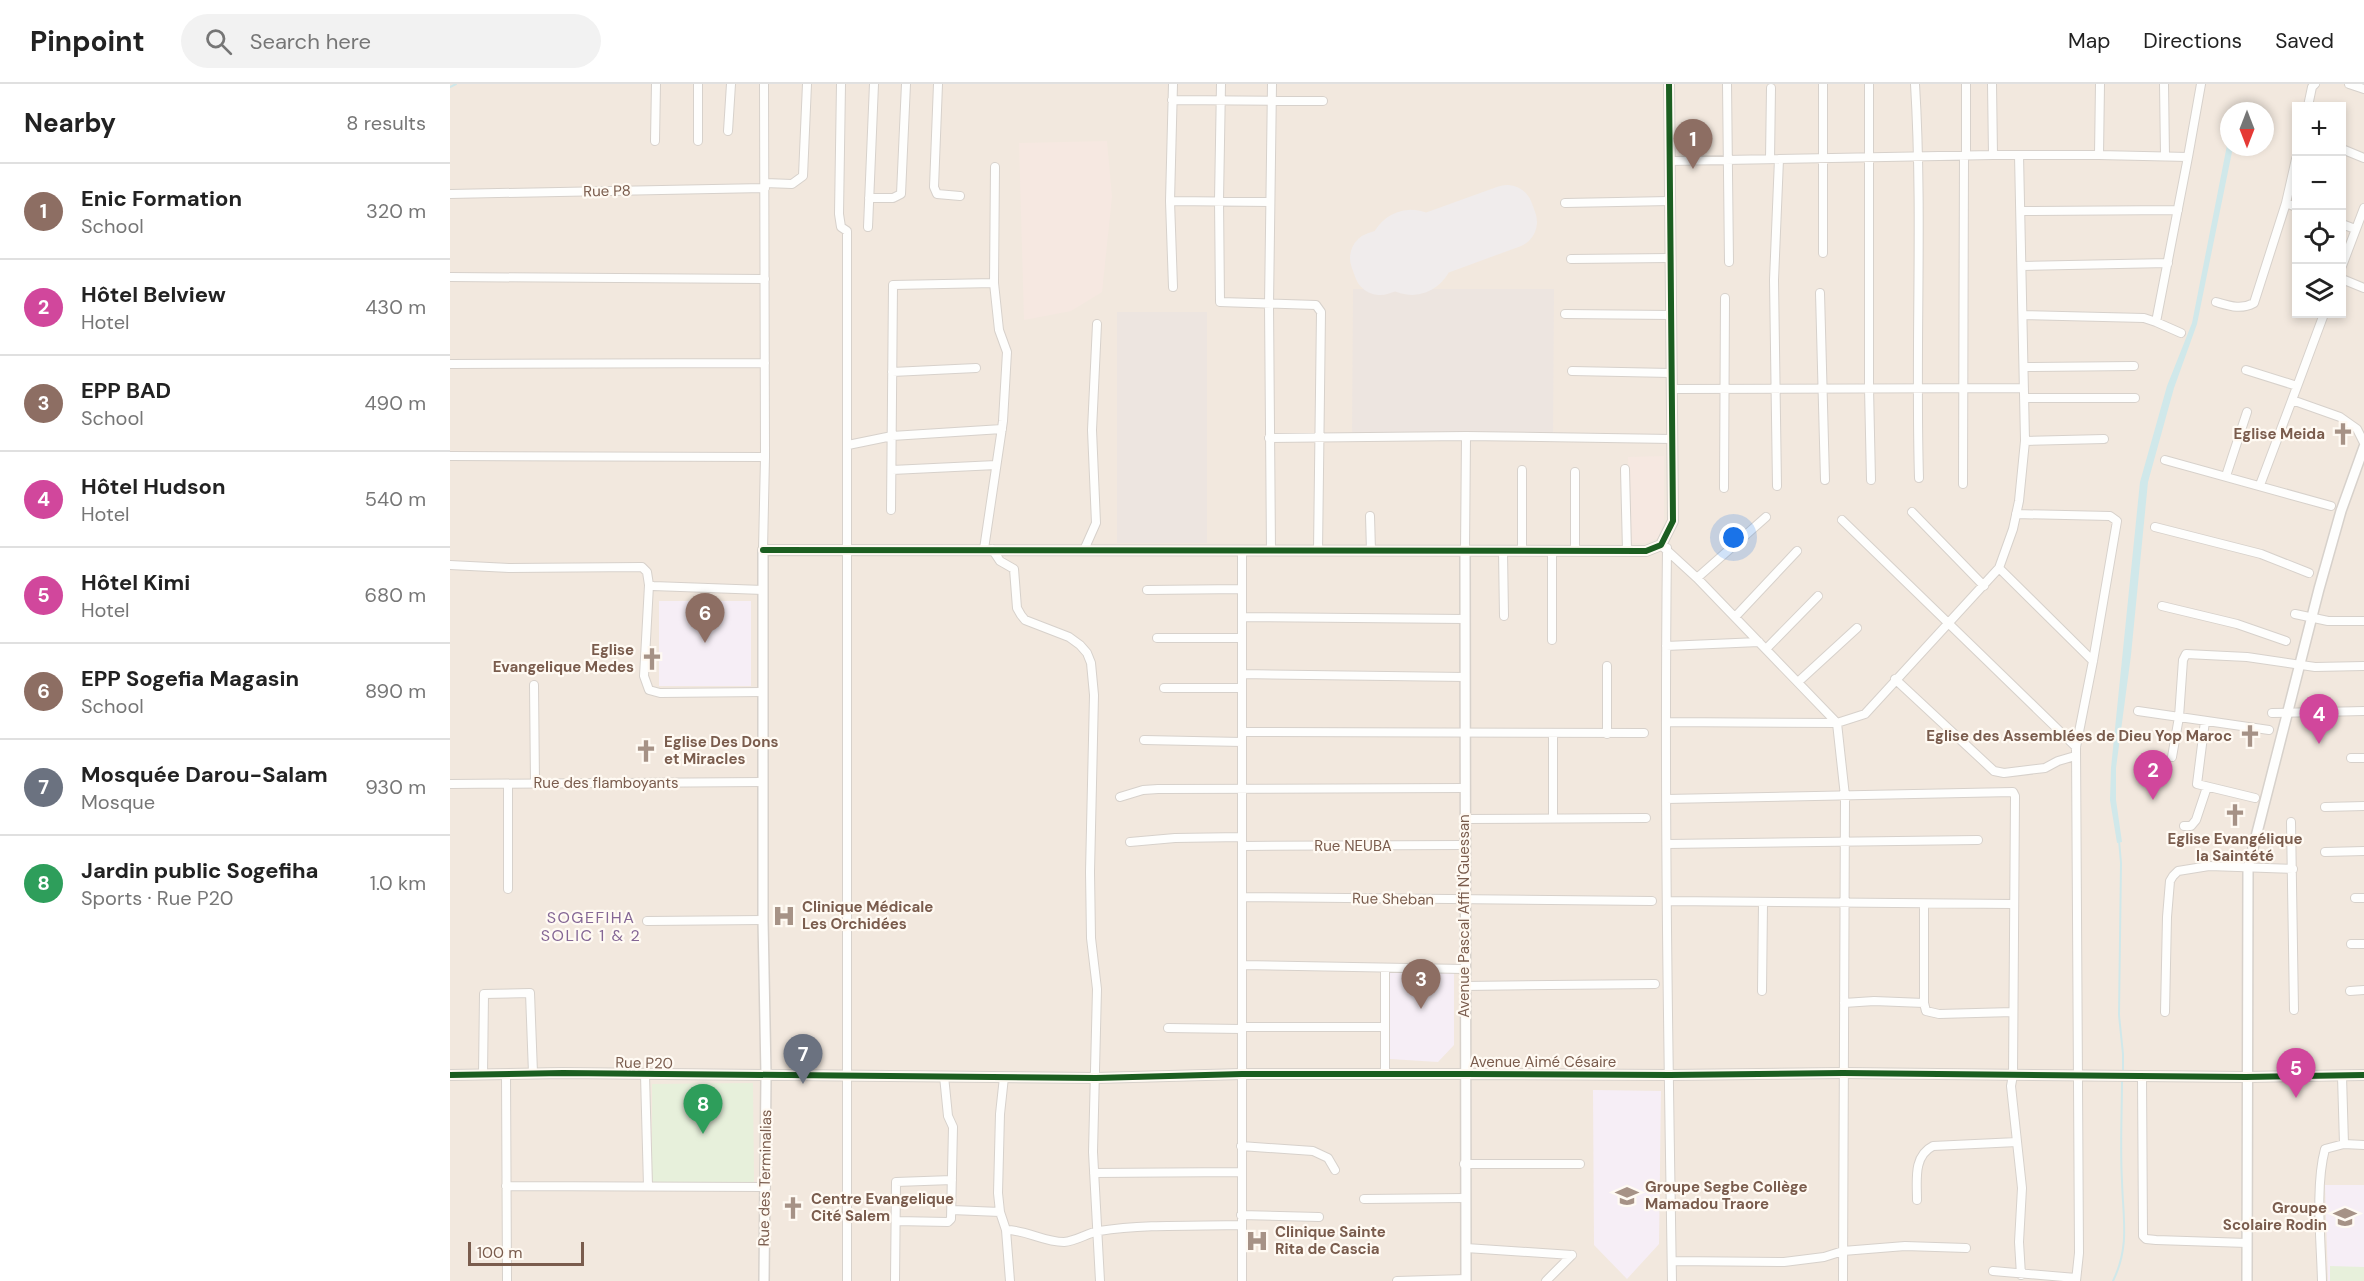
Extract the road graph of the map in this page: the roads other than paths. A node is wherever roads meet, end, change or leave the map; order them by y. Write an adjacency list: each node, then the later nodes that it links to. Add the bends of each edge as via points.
1 (656, 84): 33 (street)
2 (698, 84): 34 (street)
3 (731, 84): 32 (street)
4 (764, 84): 51 (street)
5 (807, 84): 51 (street, Rue P8, via 803,176 792,184)
6 (841, 84): 122 (street, via 839,214 847,231)
7 (874, 84): 54 (street)
8 (906, 84): 54 (street, via 901,194)
9 (938, 84): 53 (street, via 934,187 937,194)
10 (1173, 84): 27 (street)
11 (1221, 84): 28 (street)
12 (1272, 84): 29 (street)
13 (1669, 84): 47 (street)
14 (1727, 84): 48 (street)
15 (1823, 84): 42 (street)
16 (1869, 84): 43 (street)
17 (1915, 84): 39 (street)
18 (1966, 84): 40 (street)
19 (1992, 84): 37 (street)
20 (2100, 84): 36 (street)
21 (2164, 84): 41 (street)
22 (2201, 84): 44 (street)
23 (2315, 84): 31 (street)
24 (2349, 84): 26 (street)
25 (1771, 88): 46 (street)
26 (2364, 89)
27 (1172, 100): 28 (street); 56 (street)
28 (1221, 100): 29 (street); 55 (street)
29 (1271, 100): 30 (street); 58 (street)
30 (1323, 101)
31 (2309, 102)
32 (728, 131)
33 (655, 141)
34 (698, 141)
35 (2346, 151): 45 (street)
36 (2099, 154): 38 (street); 41 (street)
37 (1993, 155): 38 (street); 40 (street)
38 (2019, 155): 64 (street)
39 (1919, 156): 40 (street); 43 (street); 105 (street)
40 (1965, 156): 106 (street)
41 (2165, 156): 44 (street)
42 (1824, 158): 43 (street); 46 (street); 68 (street)
43 (1868, 158): 104 (street)
44 (2188, 158): 63 (street)
45 (2364, 158)
46 (1774, 159): 48 (street); 102 (street)
47 (1669, 160): 48 (street); 57 (street)
48 (1728, 160): 71 (street)
49 (995, 168): 78 (street)
50 (2292, 177): 60 (street)
51 (765, 186): 52 (street, Rue P8); 76 (street)
52 (450, 194)
53 (960, 196)
54 (869, 198): 66 (street)
55 (1219, 200): 56 (street); 58 (street); 84 (street, via 1220,302)
56 (1170, 201): 79 (street)
57 (1670, 201): 59 (street); 69 (street)
58 (1270, 202): 84 (street)
59 (1565, 203)
60 (2286, 203): 61 (street); 83 (street, via 2254,303 2236,307)
61 (2292, 205)
62 (2364, 208): 67 (street)
63 (2178, 210): 64 (street); 72 (street)
64 (2020, 211): 74 (street)
65 (2346, 226): 67 (street)
66 (868, 227)
67 (2355, 230): 73 (street)
68 (1823, 253)
69 (1670, 258): 70 (street); 86 (street)
70 (1571, 259)
71 (1729, 262)
72 (2168, 263): 74 (street); 89 (street)
73 (2343, 264)
74 (2022, 266): 87 (street)
75 (450, 277): 76 (street)
76 (765, 279): 92 (street)
77 (2346, 281): 80 (street)
78 (994, 283): 99 (street, via 893,285); 114 (street, via 999,330 1007,352)
79 (1173, 287)
80 (2364, 288)
81 (1820, 293): 103 (street)
82 (1725, 298): 109 (street)
83 (2216, 302)
84 (1269, 305): 117 (street, via 1320,308); 118 (street)
85 (1565, 314): 86 (street)
86 (1671, 315): 100 (street)
87 (2023, 315): 89 (street, via 2144,318); 95 (street)
88 (2322, 318): 101 (street)
89 (2156, 322): 91 (street)
90 (1097, 324): 152 (street, via 1092,430 1096,523)
91 (2181, 333)
92 (765, 363): 93 (street); 125 (street)
93 (450, 364)
94 (2134, 366): 95 (street)
95 (2024, 367): 107 (street)
96 (976, 368): 99 (street)
97 (2246, 370): 101 (street)
98 (1572, 371): 100 (street)
99 (892, 372): 115 (street)
100 (1671, 373): 108 (street)
101 (2297, 386): 112 (street)
102 (1774, 388): 103 (street); 109 (street); 138 (street)
103 (1822, 388): 104 (street); 134 (street)
104 (1869, 388): 105 (street); 135 (street)
105 (1916, 388): 106 (street); 133 (street)
106 (1965, 388): 107 (street); 136 (street)
107 (2024, 388): 110 (street)
108 (1672, 389): 109 (street); 119 (street)
109 (1726, 389): 139 (street)
110 (2024, 398): 111 (street); 121 (street)
111 (2135, 398)
112 (2292, 400): 123 (street, via 2340,417 2357,429); 137 (street)
113 (2247, 412): 132 (street)
114 (1002, 429): 115 (street); 127 (street)
115 (892, 436): 122 (street); 129 (street)
116 (1466, 436): 117 (street); 119 (street); 162 (street)
117 (1320, 437): 118 (street); 155 (street)
118 (1269, 438): 154 (street)
119 (1672, 439): 148 (street, via 1673,521)
120 (2103, 439): 121 (street)
121 (2025, 441): 143 (street)
122 (848, 445): 151 (street)
123 (2364, 445): 179 (street, via 2341,511)
124 (450, 456): 125 (street)
125 (765, 457): 150 (street)
126 (2165, 460): 132 (street)
127 (996, 465): 129 (street); 149 (street)
128 (1625, 469): 160 (street)
129 (892, 470): 141 (street)
130 (1522, 470): 157 (street)
131 (1575, 472): 159 (street)
132 (2226, 476): 137 (street)
133 (1919, 478)
134 (1825, 480)
135 (1871, 480)
136 (1963, 484)
137 (2260, 485): 140 (street)
138 (1777, 486)
139 (1724, 488)
140 (2331, 506)
141 (891, 510)
142 (1912, 512): 169 (street)
143 (2016, 514): 165 (street); 191 (street, via 2110,516 2117,521)
144 (1370, 516): 156 (street)
145 (1766, 517): 167 (street)
146 (1842, 520): 182 (street)
147 (2155, 527): 166 (street, via 2244,549)
148 (1664, 547): 160 (street); 167 (street); 189 (street)
149 (988, 549): 151 (street); 152 (street); 302 (street, via 1014,568 1017,608 1025,620 1074,641 1088,653 1094,695 1090,873 1097,989)
150 (763, 550): 151 (street); 170 (street, Rue des Terminalias)
151 (847, 550): 297 (street)
152 (1084, 550): 153 (street)
153 (1242, 551): 154 (street); 172 (street)
154 (1271, 551): 155 (street)
155 (1318, 551): 156 (street)
156 (1371, 551): 162 (street)
157 (1522, 551): 158 (street); 163 (street)
158 (1552, 551): 159 (street); 186 (street)
159 (1575, 551): 160 (street)
160 (1627, 551)
161 (1797, 551): 178 (street)
162 (1465, 552): 163 (street); 180 (street, Avenue Pascal Affi N'Guessan)
163 (1503, 552): 176 (street)
164 (450, 565): 168 (street, via 642,567)
165 (1999, 568): 169 (street); 191 (street)
166 (2309, 573)
167 (1697, 578): 178 (street)
168 (649, 585): 170 (street); 202 (street, via 645,676 649,690)
169 (1984, 586): 182 (street)
170 (763, 590): 202 (street, Rue des Terminalias)
171 (1147, 590): 172 (street)
172 (1242, 590): 177 (street)
173 (1818, 597): 190 (street)
174 (2162, 606): 187 (street, via 2237,624)
175 (2295, 614): 179 (street)
176 (1504, 616)
177 (1242, 617): 180 (street); 185 (street)
178 (1735, 617): 188 (street)
179 (2312, 618): 181 (street); 192 (street)
180 (1465, 619): 196 (street, Avenue Pascal Affi N'Guessan)
181 (2364, 621)
182 (1949, 625): 197 (street); 219 (street)
183 (1857, 628): 198 (street)
184 (1156, 638): 185 (street)
185 (1242, 638): 195 (street)
186 (1552, 640)
187 (2286, 641)
188 (1759, 642): 189 (street); 190 (street)
189 (1666, 646): 209 (street)
190 (1766, 649): 198 (street)
191 (2093, 661): 219 (street)
192 (2300, 665): 194 (street); 205 (street); 207 (street, via 2187,654 2183,660)
193 (1607, 666): 215 (street)
194 (2364, 666)
195 (1242, 674): 196 (street); 201 (street)
196 (1465, 677): 213 (street, Avenue Pascal Affi N'Guessan)
197 (1895, 679): 210 (street, via 1865,714); 220 (street, via 1994,771 2045,768)
198 (1798, 682): 210 (street)
199 (534, 685): 227 (street)
200 (1164, 688): 201 (street)
201 (1242, 688): 212 (street)
202 (762, 692): 224 (street, Rue des Terminalias)
203 (2138, 711): 207 (street)
204 (2364, 711): 205 (street)
205 (2288, 712): 206 (street); 250 (street)
206 (2272, 713)
207 (2178, 717): 208 (street); 221 (street)
208 (2205, 721): 211 (street); 228 (street, via 2196,781)
209 (1666, 722): 210 (street); 234 (street)
210 (1837, 723): 231 (street)
211 (2269, 730)
212 (1242, 732): 213 (street); 218 (street)
213 (1465, 733): 214 (street); 230 (street, Avenue Pascal Affi N'Guessan)
214 (1553, 733): 215 (street); 237 (street)
215 (1607, 734): 216 (street)
216 (1644, 734)
217 (1144, 740): 218 (street)
218 (1242, 742): 229 (street)
219 (2076, 747): 220 (street)
220 (2075, 756): 295 (street)
221 (2172, 757)
222 (2351, 758): 223 (street)
223 (2364, 758)
224 (762, 782): 227 (street, Rue des flamboyants); 263 (street, Rue des Terminalias)
225 (450, 784): 226 (street, Rue des flamboyants)
226 (508, 784): 227 (street, Rue des flamboyants); 252 (street)
227 (535, 784)
228 (2206, 787): 233 (street); 241 (street, via 2196,820 2191,826)
229 (1242, 788): 230 (street); 232 (street, via 1143,790); 244 (street)
230 (1465, 788): 239 (street, Avenue Pascal Affi N'Guessan)
231 (1845, 796): 234 (street); 245 (street); 262 (street, via 2013,792)
232 (1120, 797)
233 (2255, 798)
234 (1666, 799): 246 (street)
235 (2364, 806): 236 (street)
236 (2325, 807)
237 (1553, 818): 238 (street); 239 (street)
238 (1646, 818)
239 (1465, 819): 247 (street, Avenue Pascal Affi N'Guessan)
240 (2291, 822): 251 (street)
241 (2184, 826)
242 (1978, 840): 245 (street)
243 (1130, 842): 244 (street, Rue NEUBA, via 1175,838)
244 (1242, 842): 247 (street, Rue NEUBA); 253 (street)
245 (1845, 843): 246 (street); 260 (street)
246 (1667, 844): 258 (street)
247 (1464, 845): 256 (street, Avenue Pascal Affi N'Guessan)
248 (2364, 851): 249 (street)
249 (2325, 852)
250 (2248, 868): 251 (street); 279 (street, via 2196,867 2178,872 2170,881); 303 (street)
251 (2293, 869): 277 (street)
252 (508, 888)
253 (1242, 897): 256 (street, Rue Sheban); 267 (street)
254 (2355, 898): 255 (street)
255 (2364, 898)
256 (1464, 900): 257 (street, Rue Sheban); 269 (street, Avenue Pascal Affi N'Guessan)
257 (1652, 901)
258 (1668, 901): 259 (street); 293 (street)
259 (1763, 903): 260 (street); 273 (street)
260 (1844, 903): 261 (street); 275 (street)
261 (1924, 904): 262 (street); 276 (street)
262 (2013, 904): 278 (street)
263 (762, 920): 264 (street); 292 (street, Rue des Terminalias)
264 (647, 921)
265 (2351, 944): 266 (street)
266 (2364, 944)
267 (1242, 965): 268 (street); 282 (street)
268 (1385, 968): 269 (street); 280 (street)
269 (1464, 969): 271 (street, Avenue Pascal Affi N'Guessan)
270 (1655, 984): 271 (street)
271 (1464, 986): 288 (street, Avenue Pascal Affi N'Guessan)
272 (2364, 990): 274 (street)
273 (1762, 991)
274 (2350, 991)
275 (1844, 1003): 276 (street); 284 (street)
276 (1924, 1003): 278 (street, via 1926,1011 1939,1014)
277 (2294, 1010)
278 (2013, 1012): 294 (street)
279 (2165, 1012)
280 (1385, 1027): 282 (street); 287 (street)
281 (1168, 1028): 282 (street)
282 (1242, 1028): 286 (street)
283 (533, 1073): 285 (street, Rue P20); 290 (street, via 530,993 484,994); 291 (street, Rue P20)
284 (1843, 1073): 293 (street, Avenue Aimé Césaire); 294 (street, Avenue Aimé Césaire); 331 (street)
285 (506, 1074): 290 (street, Rue P20); 314 (street)
286 (1242, 1074): 287 (street, Avenue Aimé Césaire); 302 (street, Avenue Aimé Césaire); 307 (street)
287 (1385, 1074): 288 (street, Avenue Aimé Césaire)
288 (1464, 1074): 293 (street, Avenue Aimé Césaire); 308 (street, Avenue Pascal Affi N'Guessan)
289 (450, 1075): 290 (street, Rue P20)
290 (483, 1075)
291 (645, 1075): 292 (street, Rue P20); 315 (street)
292 (766, 1075): 297 (street, Rue P20); 316 (street, Rue des Terminalias)
293 (1670, 1075): 332 (street)
294 (2013, 1075): 295 (street, Avenue Aimé Césaire); 304 (street)
295 (2077, 1075): 299 (street, Avenue Aimé Césaire); 336 (street)
296 (2364, 1075): 300 (street, Avenue Aimé Césaire)
297 (847, 1076): 298 (street, Rue P20); 339 (street)
298 (944, 1076): 301 (street, Rue P20); 313 (street, via 948,1116 953,1127)
299 (2142, 1076): 303 (street, Avenue Aimé Césaire); 328 (street, via 2143,1236 2156,1240)
300 (2342, 1076): 303 (street, Avenue Aimé Césaire); 305 (street)
301 (1004, 1077): 302 (street, Avenue Aimé Césaire); 321 (street)
302 (1096, 1077): 312 (street)
303 (2246, 1077): 328 (street)
304 (2017, 1142): 319 (street, via 1926,1149 1918,1167); 334 (street, via 2022,1188)
305 (2344, 1144): 306 (street); 349 (street, via 2325,1149 2323,1157)
306 (2364, 1144)
307 (1241, 1146): 310 (street, via 1313,1151 1328,1158); 311 (street)
308 (1464, 1164): 309 (street); 317 (street, Avenue Pascal Affi N'Guessan)
309 (1580, 1164)
310 (1335, 1170)
311 (1241, 1172): 312 (street); 322 (street)
312 (1094, 1173): 327 (street)
313 (952, 1180): 320 (street); 324 (street, via 896,1182)
314 (506, 1186): 315 (street); 337 (street)
315 (648, 1186): 316 (street)
316 (766, 1186): 338 (street, Rue des Terminalias)
317 (1465, 1198): 318 (street); 329 (street, Avenue Pascal Affi N'Guessan)
318 (1365, 1199)
319 (1917, 1200)
320 (952, 1209): 321 (street); 324 (street, via 948,1222)
321 (1000, 1212): 326 (street)
322 (1241, 1215): 323 (street); 325 (street)
323 (1318, 1217)
324 (896, 1221): 340 (street)
325 (1241, 1225): 327 (street); 343 (street)
326 (1006, 1230): 327 (street, via 1065,1242); 341 (street)
327 (1098, 1231): 342 (street)
328 (2247, 1243): 348 (street)
329 (1466, 1248): 335 (street, Avenue Pascal Affi N'Guessan); 345 (street, via 1572,1255)
330 (1966, 1248): 331 (street, via 1905,1246)
331 (1843, 1251): 332 (street, via 1784,1262); 347 (street)
332 (1672, 1261): 346 (street)
333 (1994, 1271): 334 (street)
334 (2021, 1275): 336 (street)
335 (1466, 1280): 344 (street)
336 (2076, 1280)
337 (507, 1281)
338 (764, 1281)
339 (847, 1281)
340 (895, 1281)
341 (1010, 1281)
342 (1100, 1281)
343 (1242, 1281)
344 (1397, 1281)
345 (1546, 1281)
346 (1672, 1281)
347 (1843, 1281)
348 (2247, 1281)
349 (2322, 1281)

